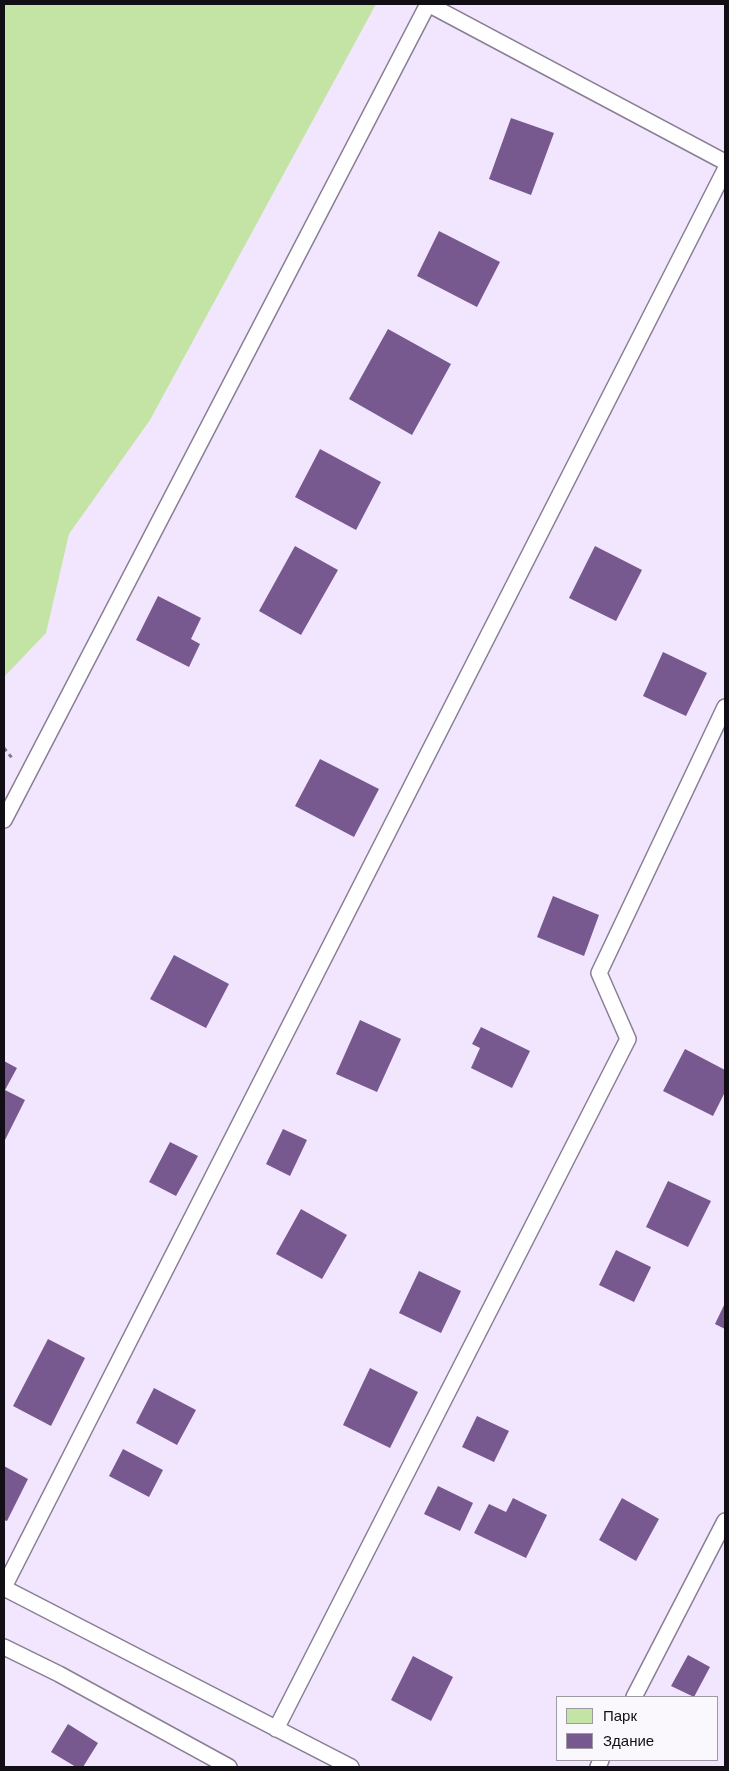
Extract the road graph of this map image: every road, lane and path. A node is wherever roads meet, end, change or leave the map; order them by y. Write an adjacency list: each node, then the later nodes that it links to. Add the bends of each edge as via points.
1 (725, 162): 4 (lane, via 428,4)
2 (725, 170): 6 (lane)
3 (725, 706): 9 (lane, via 599,973 628,1038)
4 (4, 820)
5 (725, 1521): 8 (lane)
6 (4, 1587): 9 (lane)
7 (4, 1647): 10 (lane)
8 (635, 1696)
9 (276, 1729): 11 (lane)
10 (229, 1767)
11 (351, 1767)

